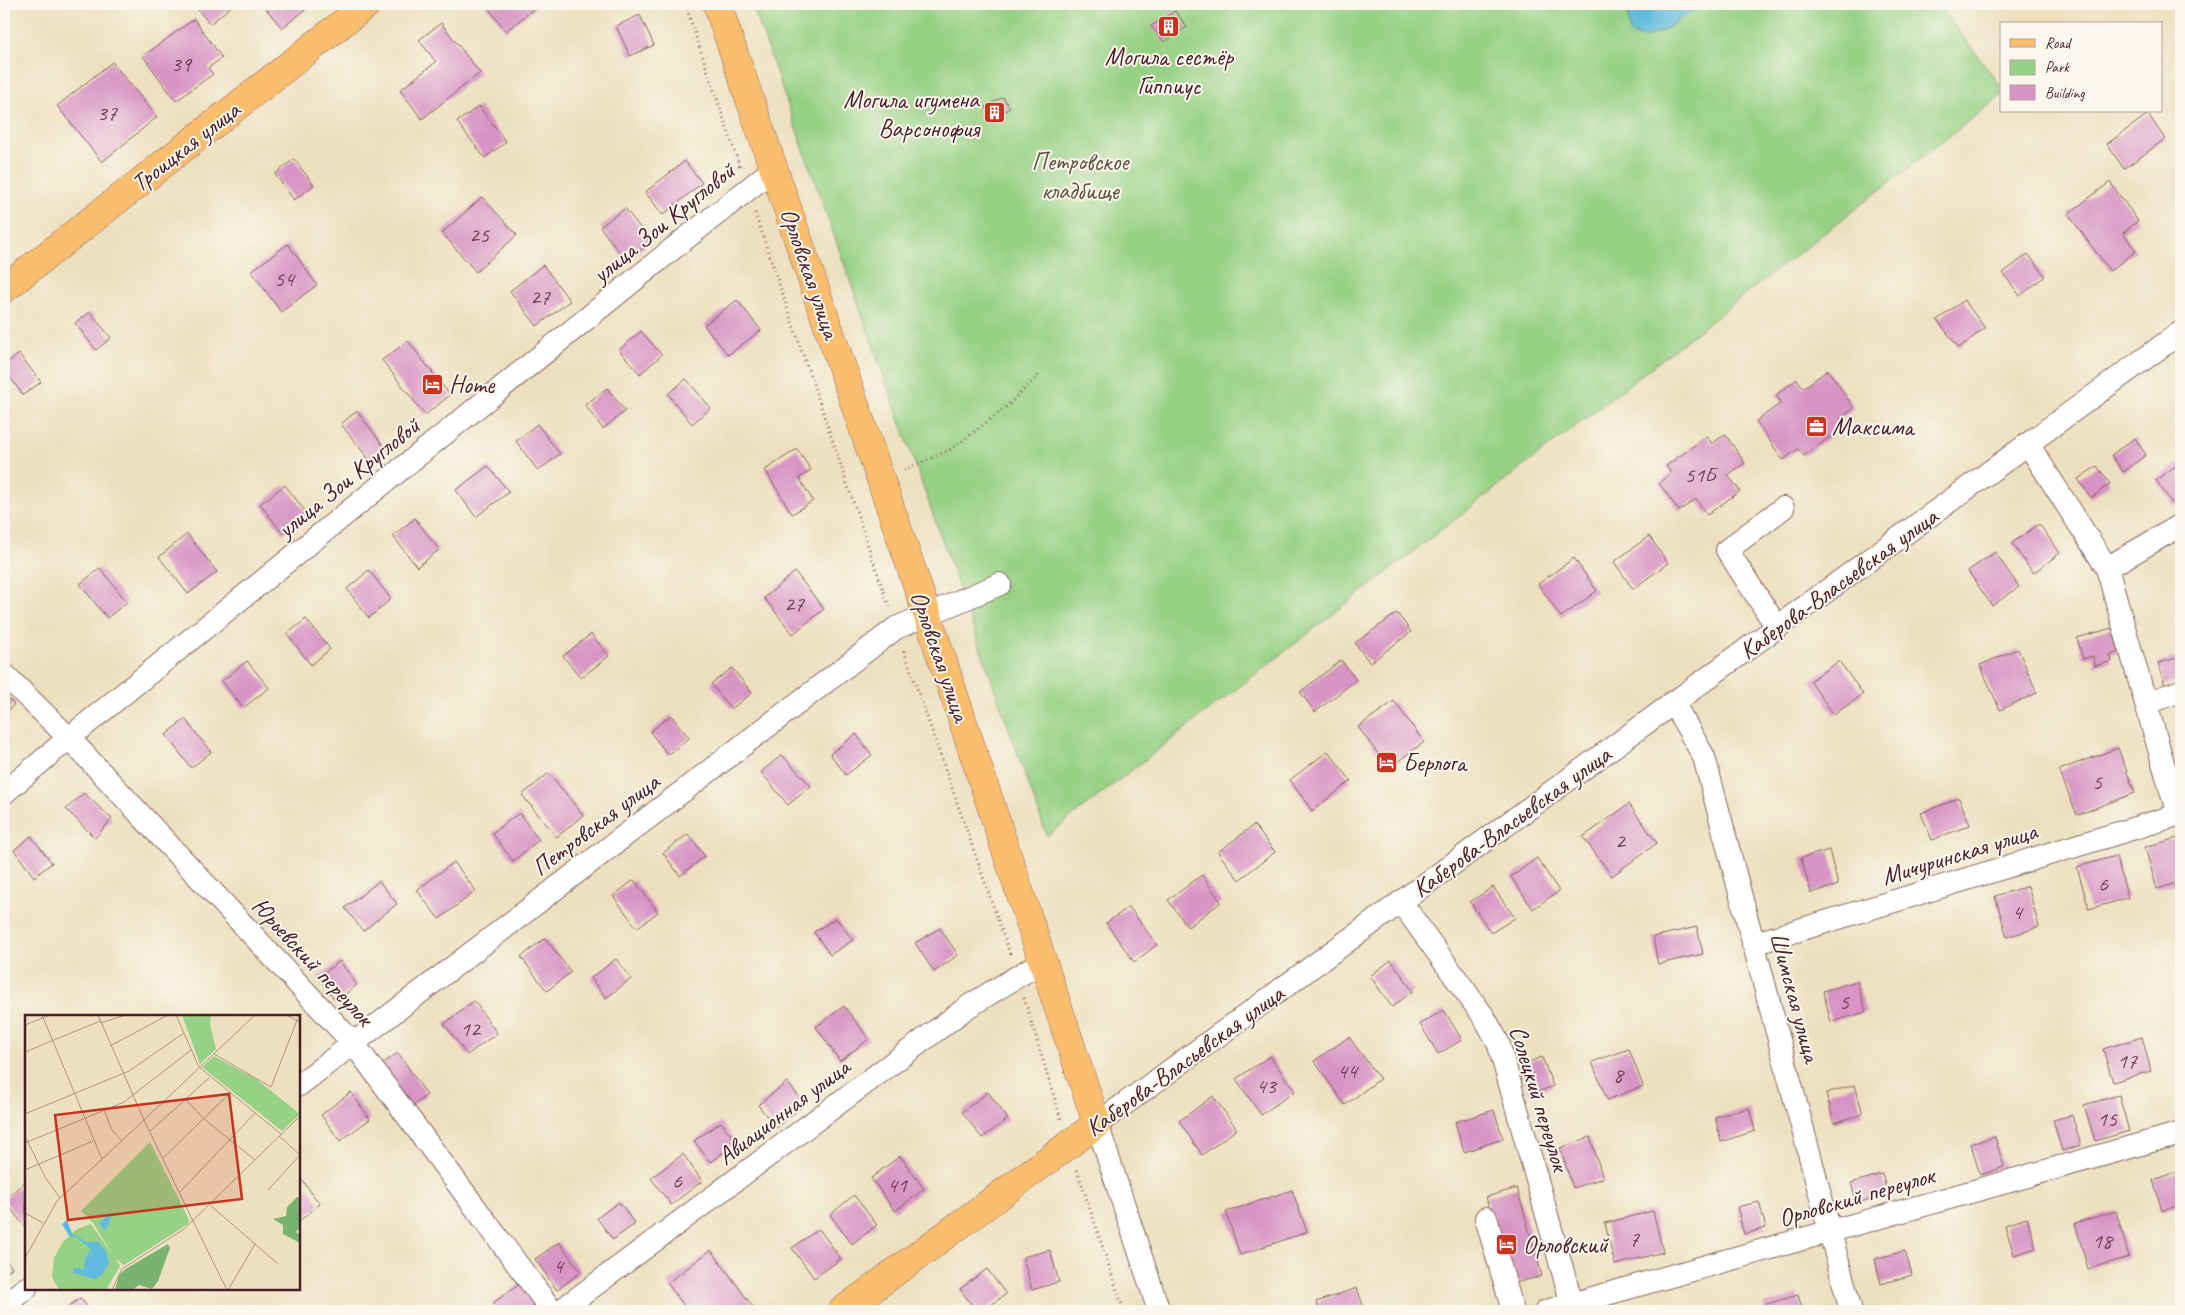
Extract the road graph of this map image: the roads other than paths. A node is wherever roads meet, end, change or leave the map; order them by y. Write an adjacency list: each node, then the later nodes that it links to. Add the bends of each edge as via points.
1 (367, 4): 4 (main road, Троицкая улица)
2 (717, 4): 3 (main road, Орловская улица)
3 (775, 168): 11 (main road, Орловская улица); 17 (street, улица Зои Кругловой)
4 (4, 289)
5 (2181, 332): 6 (street, Каберова-Власьевская улица)
6 (2028, 444): 9 (street); 12 (street, Каберова-Власьевская улица)
7 (1783, 508): 12 (street, via 1727,550)
8 (2181, 525): 9 (street)
9 (2107, 568): 16 (street)
10 (1000, 584): 11 (street, Петровская улица)
11 (927, 614): 22 (main road, Орловская улица); 23 (street, Петровская улица, via 896,628)
12 (1776, 627): 15 (street, Каберова-Власьевская улица)
13 (4, 674): 17 (street, Юрьевский переулок)
14 (2181, 691): 16 (street)
15 (1673, 702): 20 (street, Каберова-Власьевская улица); 21 (street, Шимская улица, via 1704,757)
16 (2146, 703): 19 (street)
17 (69, 738): 18 (street, улица Зои Кругловой); 23 (street, Юрьевский переулок)
18 (4, 793)
19 (2179, 815): 21 (street, Мичуринская улица)
20 (1401, 902): 25 (street, Каберова-Власьевская улица); 30 (street, Солецкий переулок, via 1484,1017 1498,1042)
21 (1753, 944): 28 (street, Шимская улица)
22 (1043, 961): 25 (main road, Орловская улица); 33 (street, Авиационная улица, via 969,1006)
23 (354, 1044): 24 (street, Петровская улица); 32 (street, Юрьевский переулок)
24 (300, 1084)
25 (1097, 1124): 34 (main road, Каберова-Власьевская улица); 35 (street, Орловская улица)
26 (2181, 1133): 28 (street, Орловский переулок)
27 (1486, 1218): 36 (street)
28 (1830, 1232): 30 (street, Орловский переулок); 38 (street, Шимская улица)
29 (25, 1289): 31 (street)
30 (1572, 1304): 37 (street, Орловский переулок)
31 (4, 1305)
32 (552, 1311)
33 (560, 1311)
34 (842, 1311)
35 (1159, 1311)
36 (1512, 1311)
37 (1546, 1311)
38 (1852, 1311)

